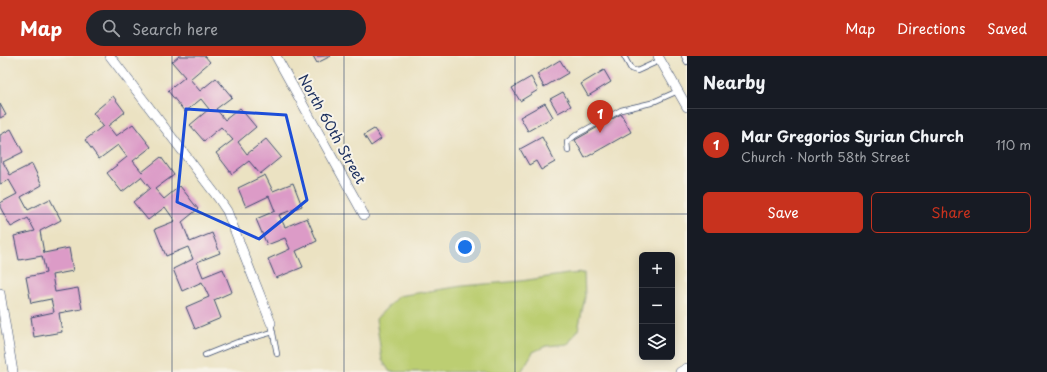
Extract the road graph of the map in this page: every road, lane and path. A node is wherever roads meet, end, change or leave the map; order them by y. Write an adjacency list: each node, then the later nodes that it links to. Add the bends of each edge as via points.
1 (110, 56): 12 (street, via 227,211)
2 (276, 56): 10 (street, North 60th Street)
3 (624, 56): 5 (lane, via 632,69 637,71)
4 (684, 56): 6 (lane)
5 (660, 58): 7 (street)
6 (687, 62)
7 (678, 91): 8 (street); 9 (lane, via 651,103 621,110 582,131 567,142)
8 (687, 107)
9 (568, 151)
10 (364, 215)
11 (0, 293): 16 (street)
12 (272, 328): 13 (lane); 14 (lane)
13 (276, 354)
14 (205, 356)
15 (687, 368): 17 (street)
16 (13, 372)
17 (680, 372)

